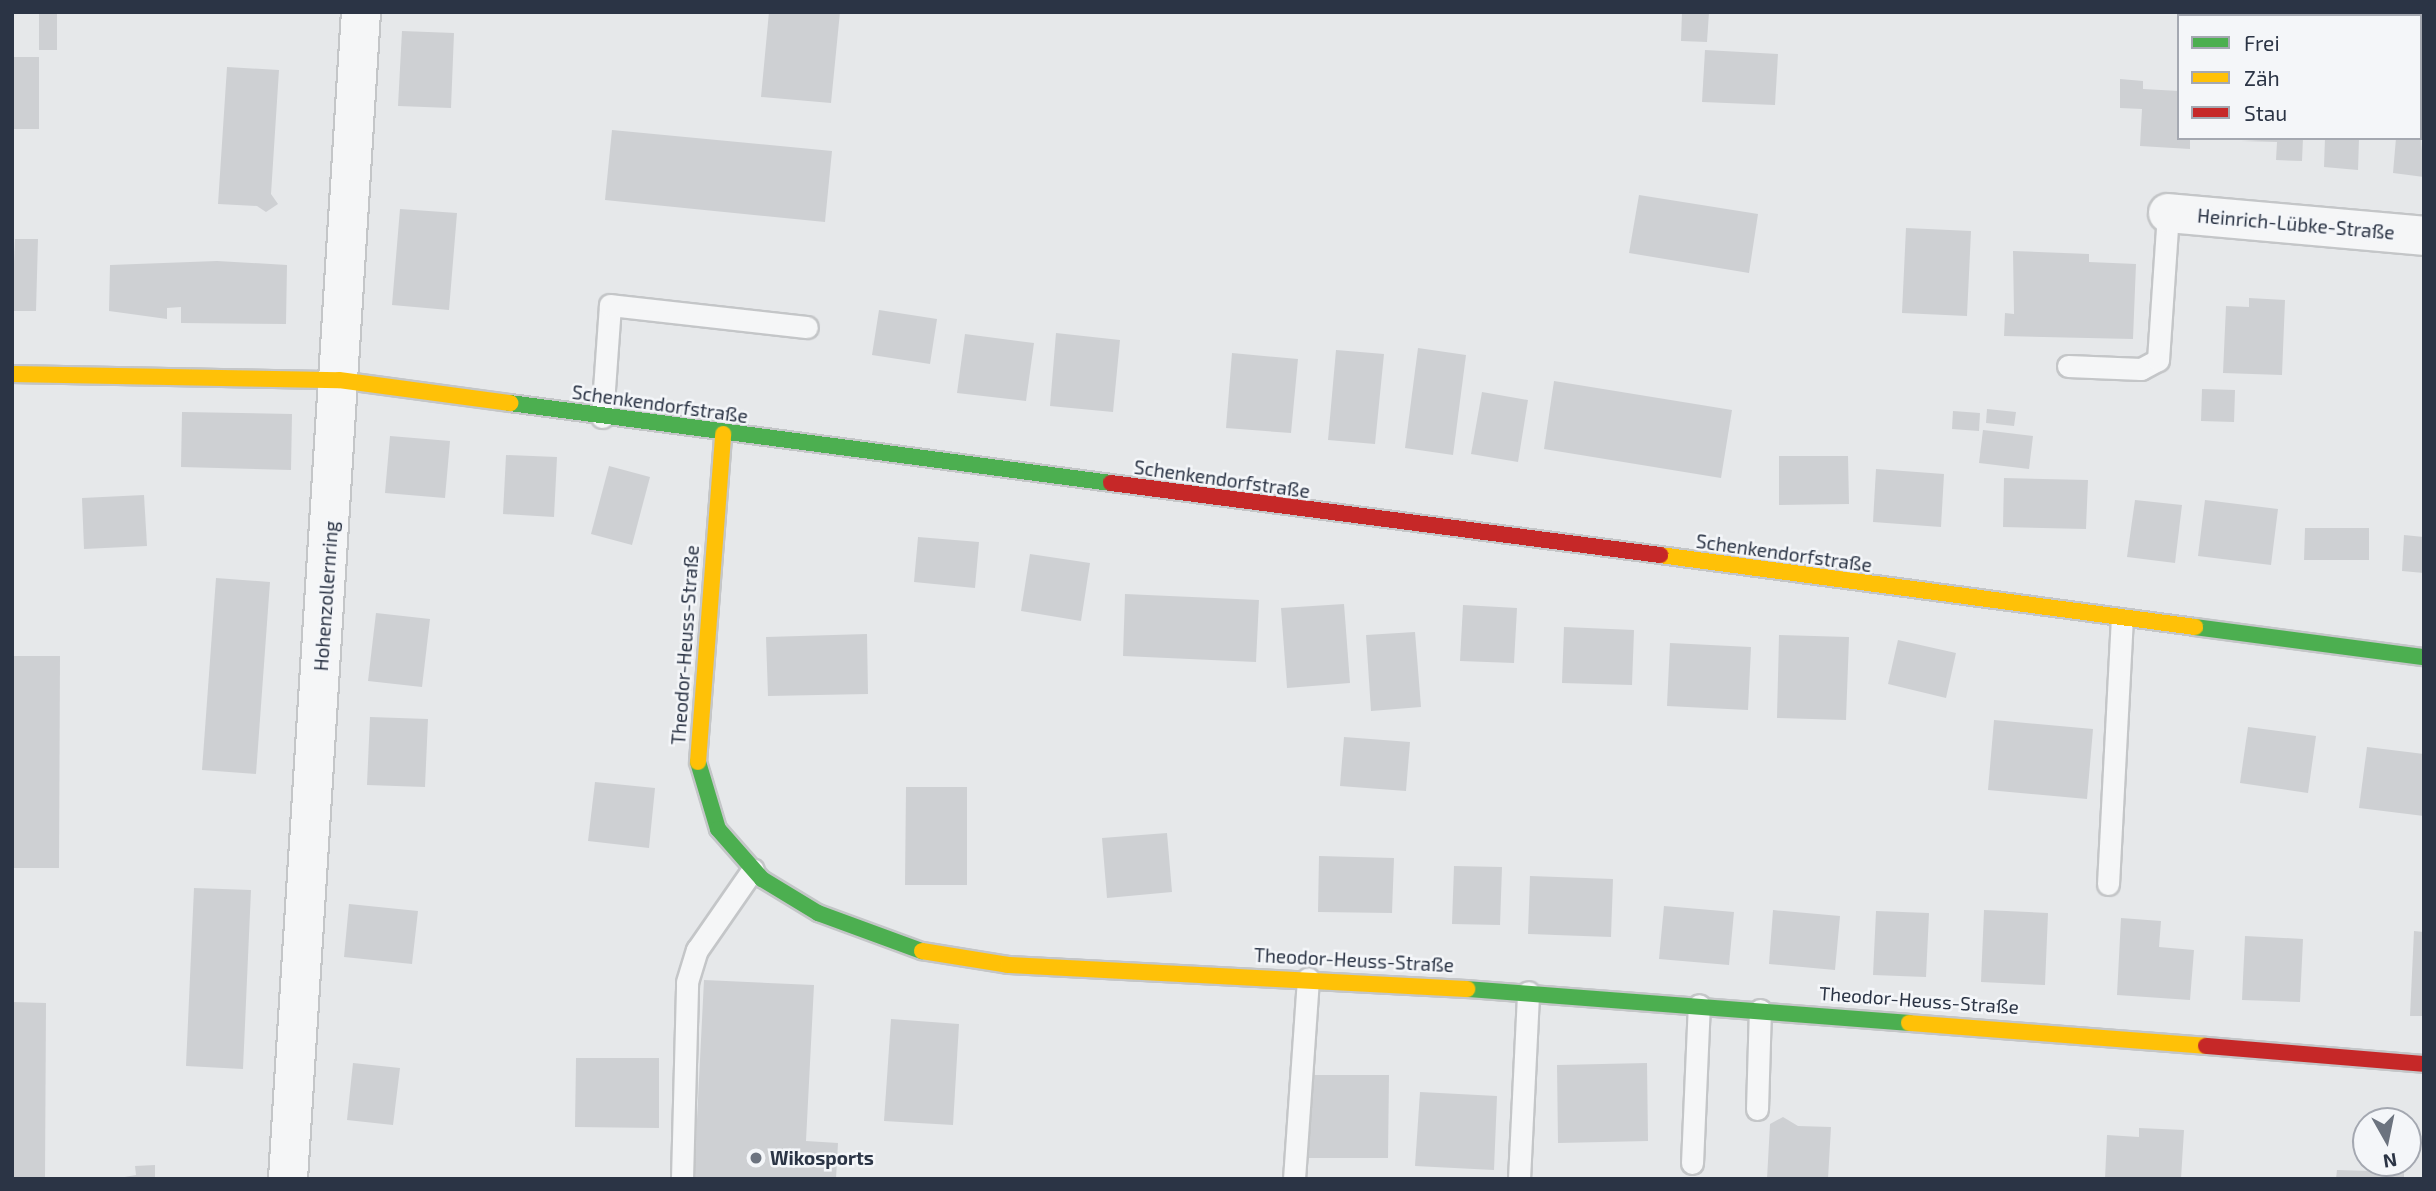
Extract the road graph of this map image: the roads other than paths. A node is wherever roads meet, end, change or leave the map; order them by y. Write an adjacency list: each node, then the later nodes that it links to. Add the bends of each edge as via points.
1 (361, 12): 7 (street, Hohenzollernring)
2 (2168, 213): 3 (street, Heinrich-Lübke-Straße); 5 (lane, via 2158,360 2141,369)
3 (2424, 236)
4 (807, 327): 8 (lane, via 610,305)
5 (2068, 366)
6 (12, 374): 7 (street, Schenkendorfstraße)
7 (339, 380): 8 (street, Schenkendorfstraße); 21 (street, Hohenzollernring)
8 (602, 417): 9 (street, Schenkendorfstraße)
9 (723, 434): 10 (street, Schenkendorfstraße); 12 (street, Theodor-Heuss-Straße, via 696,733 700,782 718,829)
10 (2122, 620): 11 (street, Schenkendorfstraße); 13 (lane)
11 (2424, 657)
12 (753, 869): 14 (street, Theodor-Heuss-Straße, via 818,914 911,949 1008,965); 22 (lane, via 697,950 687,982)
13 (2108, 884)
14 (1308, 978): 15 (street, Theodor-Heuss-Straße); 23 (lane)
15 (1528, 992): 16 (street, Theodor-Heuss-Straße); 24 (lane)
16 (1699, 1005): 17 (street, Theodor-Heuss-Straße); 20 (lane)
17 (1760, 1010): 18 (street, Theodor-Heuss-Straße); 19 (lane)
18 (2424, 1064)
19 (1757, 1109)
20 (1692, 1163)
21 (288, 1179)
22 (682, 1179)
23 (1294, 1179)
24 (1519, 1179)

